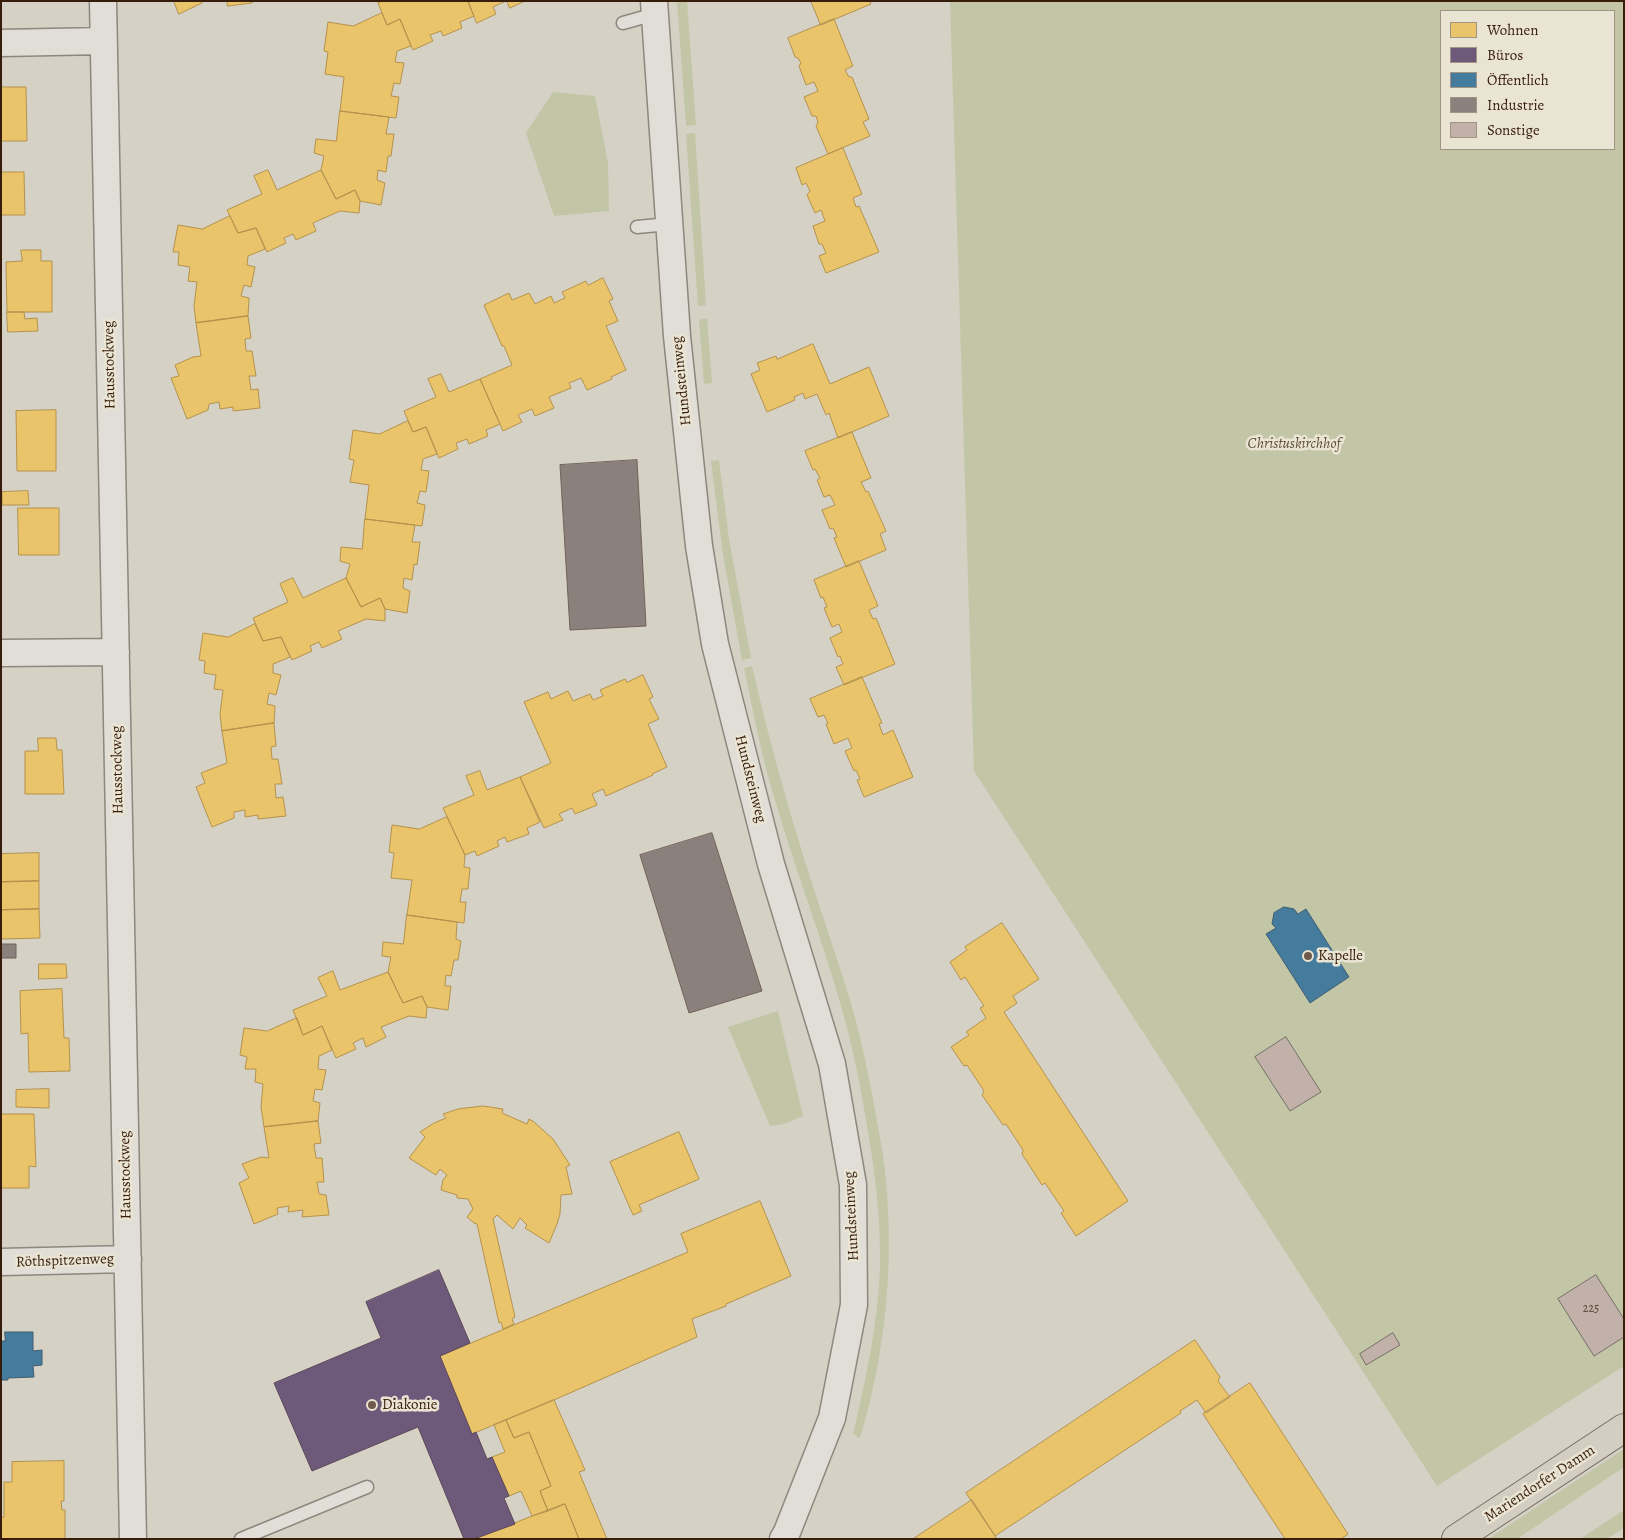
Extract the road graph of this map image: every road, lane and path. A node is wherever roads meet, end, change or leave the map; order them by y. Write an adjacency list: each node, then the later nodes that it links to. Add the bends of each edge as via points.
1 (103, 1): 4 (street, Hausstockweg)
2 (655, 8): 3 (lane); 6 (street, Hundsteinweg)
3 (623, 23)
4 (103, 41): 5 (street); 8 (street, Hausstockweg)
5 (1, 43)
6 (670, 224): 7 (lane); 14 (street, Hundsteinweg, via 677,336 699,546 715,644 772,864 832,1064 853,1185 854,1305 832,1418)
7 (638, 227)
8 (116, 652): 9 (street); 10 (street, Hausstockweg)
9 (1, 653)
10 (128, 1259): 11 (street, Röthspitzenweg); 15 (street, Hausstockweg)
11 (1, 1262)
12 (1624, 1428): 17 (main road, Mariendorfer Damm)
13 (367, 1487): 16 (lane)
14 (790, 1536)
15 (134, 1539)
16 (241, 1539)
17 (1456, 1539)

